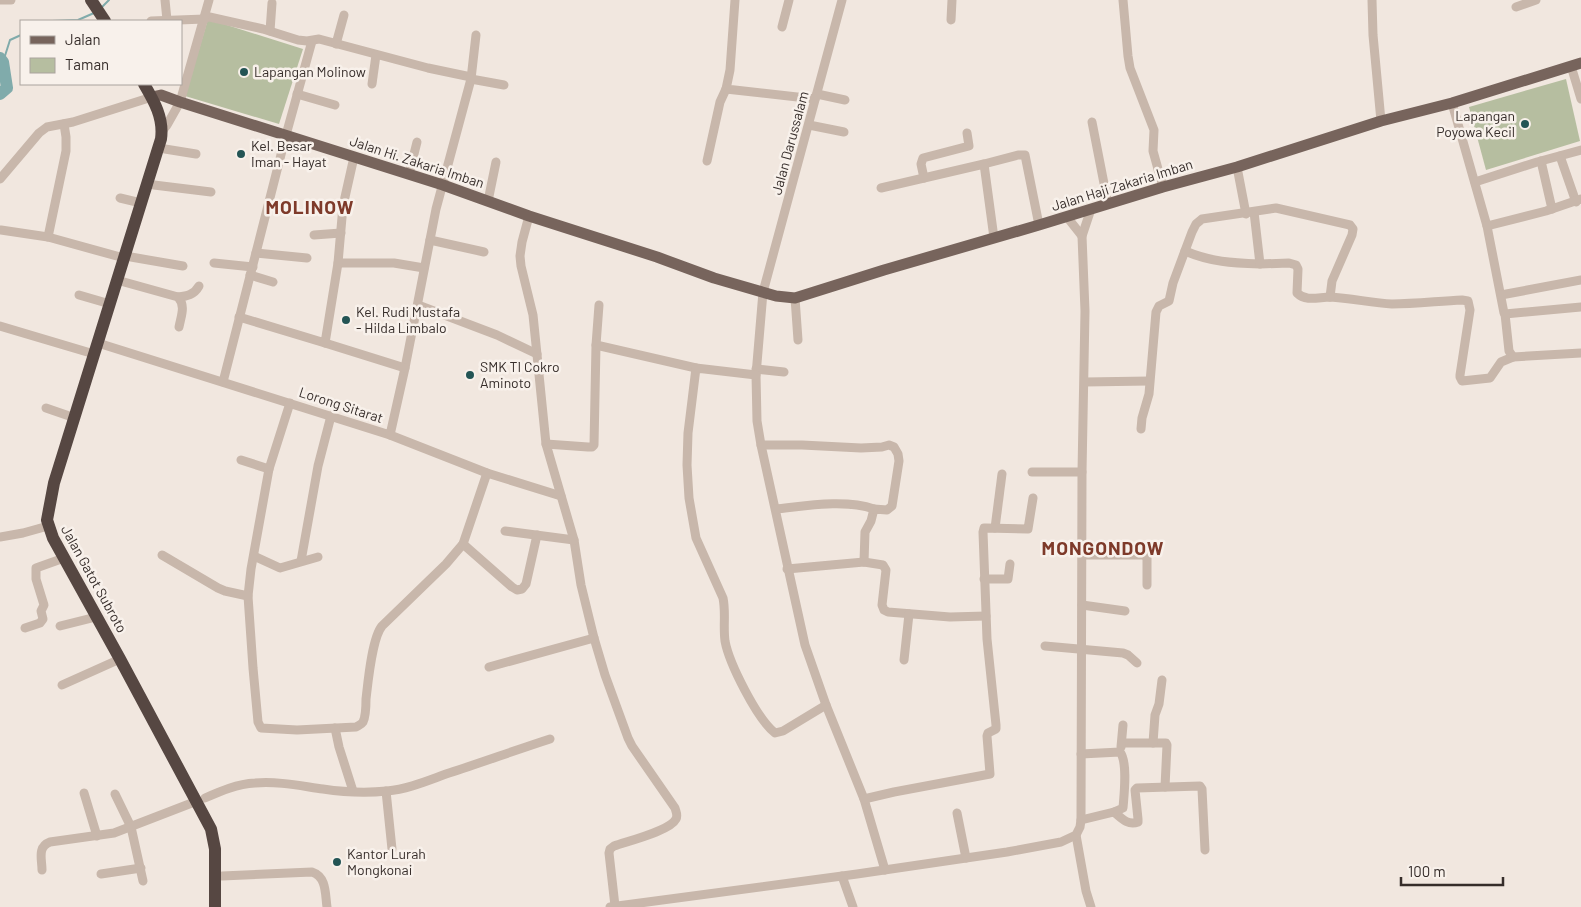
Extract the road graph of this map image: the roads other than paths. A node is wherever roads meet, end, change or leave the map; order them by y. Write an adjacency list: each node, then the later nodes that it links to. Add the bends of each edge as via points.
1 (0, 0): 2 (street)
2 (12, 0)
3 (165, 0): 16 (street)
4 (209, 0): 15 (street)
5 (735, 0): 28 (street)
6 (789, 0): 18 (street)
7 (842, 0): 31 (street, Jalan Darussalam)
8 (952, 0): 17 (street)
9 (1123, 0): 61 (street, via 1130,68 1154,130 1153,152)
10 (1372, 0): 37 (street)
11 (1536, 0): 13 (street)
12 (272, 3): 19 (street)
13 (1516, 7)
14 (344, 15): 22 (street)
15 (205, 17): 16 (street); 19 (street); 34 (street)
16 (167, 20)
17 (951, 20)
18 (782, 27)
19 (270, 31): 21 (street, via 298,40)
20 (476, 36): 25 (street, Lorong Sitarat)
21 (312, 40): 22 (street); 30 (street)
22 (336, 44): 23 (street)
23 (376, 55): 25 (street); 26 (street)
24 (1576, 65): 33 (street); 35 (main road, Jalan Haji Zakaria Imban)
25 (471, 78): 27 (street); 60 (street, Lorong Sitarat)
26 (372, 84)
27 (504, 85)
28 (726, 89): 31 (street); 50 (street)
29 (153, 92): 34 (main road, Jalan Hi. Zakaria Imban); 39 (street); 44 (highway)
30 (297, 94): 36 (street); 43 (street)
31 (816, 97): 32 (street); 40 (street, Jalan Darussalam)
32 (845, 100)
33 (1581, 100)
34 (180, 102): 43 (main road, Jalan Hi. Zakaria Imban); 44 (street)
35 (1452, 102): 37 (main road, Jalan Haji Zakaria Imban); 59 (street)
36 (335, 104)
37 (1381, 121): 54 (main road, Jalan Haji Zakaria Imban)
38 (1092, 122): 68 (street)
39 (64, 124): 58 (street, via 41,130); 80 (street, via 66,151)
40 (809, 125): 41 (street); 99 (street, Jalan Darussalam)
41 (844, 132)
42 (967, 134): 57 (street, via 969,146 923,158)
43 (286, 135): 49 (main road, Jalan Hi. Zakaria Imban); 85 (street)
44 (165, 136): 47 (street); 56 (highway, Jalan Gatot Subroto)
45 (416, 142): 55 (street)
46 (1581, 150): 48 (street)
47 (196, 154)
48 (1560, 156): 51 (street); 66 (street)
49 (354, 157): 55 (main road, Jalan Hi. Zakaria Imban); 77 (street, via 343,206)
50 (707, 161)
51 (1541, 161): 59 (street); 69 (street)
52 (496, 162): 65 (street)
53 (984, 164): 57 (street); 74 (street, via 1025,155); 81 (street)
54 (1236, 167): 61 (main road, Jalan Haji Zakaria Imban); 71 (street)
55 (409, 174): 60 (main road, Jalan Hi. Zakaria Imban)
56 (154, 178): 63 (street); 67 (highway, Jalan Gatot Subroto); 86 (highway, Jalan Gatot Subroto)
57 (924, 178): 62 (street)
58 (0, 179)
59 (1475, 182): 75 (street)
60 (443, 185): 65 (main road, Jalan Hi. Zakaria Imban); 82 (street, Lorong Sitarat)
61 (1163, 187): 68 (main road, Jalan Haji Zakaria Imban)
62 (881, 188)
63 (211, 192)
64 (120, 198): 67 (street)
65 (488, 201): 72 (main road, Jalan Hi. Zakaria Imban)
66 (1578, 201): 69 (street)
67 (141, 203): 86 (highway, Jalan Gatot Subroto)
68 (1108, 204): 70 (main road, Jalan Haji Zakaria Imban)
69 (1552, 209): 75 (street)
70 (1090, 210): 73 (main road, Jalan Haji Zakaria Imban); 79 (street)
71 (1250, 213): 83 (street, via 1199,221); 91 (street); 103 (street, via 1276,208 1352,227 1349,243 1332,281)
72 (529, 216): 90 (main road, Jalan Hi. Zakaria Imban); 118 (street, via 520,256 533,315)
73 (1067, 216): 74 (main road, Jalan Haji Zakaria Imban); 79 (street)
74 (1039, 225): 81 (main road, Jalan Haji Zakaria Imban)
75 (1487, 226): 101 (street)
76 (1, 230): 80 (street)
77 (341, 233): 78 (street); 89 (street)
78 (314, 235)
79 (1082, 236): 125 (street)
80 (48, 238): 86 (street)
81 (994, 238): 104 (main road, Jalan Haji Zakaria Imban)
82 (430, 240): 84 (street); 93 (street, Lorong Sitarat)
83 (1185, 251): 91 (street, via 1217,262); 126 (street, via 1169,301 1159,306 1156,312)
84 (484, 252)
85 (256, 253): 87 (street); 94 (street)
86 (128, 258): 92 (street); 96 (highway, Jalan Gatot Subroto); 105 (highway, Jalan Gatot Subroto)
87 (307, 258)
88 (214, 263): 94 (street)
89 (338, 263): 93 (street, via 394,262); 114 (street)
90 (672, 263): 99 (main road, Jalan Haji Zakaria Imban)
91 (1260, 264): 103 (street, via 1294,264 1298,270 1298,295 1312,299)
92 (183, 266)
93 (424, 268): 107 (street, Lorong Sitarat)
94 (252, 271): 97 (street); 110 (street)
95 (1581, 280): 101 (street)
96 (124, 282): 102 (street); 116 (highway, Jalan Gatot Subroto)
97 (273, 282)
98 (199, 286): 102 (street, via 191,294)
99 (764, 292): 104 (main road, Jalan Haji Zakaria Imban); 122 (street, Jalan Darussalam)
100 (80, 295): 105 (street)
101 (1501, 295): 109 (street)
102 (178, 297): 112 (street, via 183,307)
103 (1330, 297): 119 (street, via 1392,304 1466,301 1470,303 1470,310 1460,379 1490,378 1501,362)
104 (795, 298): 113 (street)
105 (110, 304): 116 (highway, Jalan Gatot Subroto)
106 (599, 304): 115 (street)
107 (418, 305): 118 (street); 120 (street, Lorong Sitarat)
108 (1581, 307): 109 (street)
109 (1505, 314): 119 (street, via 1509,351)
110 (239, 317): 114 (street); 124 (street)
111 (0, 326): 116 (street, Lorong Sitarat)
112 (179, 327)
113 (798, 340)
114 (324, 343): 120 (street)
115 (596, 345): 121 (street); 133 (street, via 594,445)
116 (99, 347): 124 (street, Lorong Sitarat); 130 (highway, Jalan Gatot Subroto); 141 (highway, Jalan Gatot Subroto)
117 (1581, 353): 119 (street)
118 (537, 354): 133 (street)
119 (1513, 357)
120 (406, 368): 132 (street, Lorong Sitarat)
121 (696, 368): 122 (street); 182 (street, via 688,433 689,498 696,538 723,598 729,655 747,694 775,733)
122 (756, 372): 123 (street); 134 (street, Jalan Darussalam)
123 (784, 372)
124 (223, 382): 127 (street, Lorong Sitarat)
125 (1084, 382): 126 (street); 138 (street)
126 (1149, 382): 131 (street)
127 (290, 403): 129 (street, Lorong Sitarat); 136 (street)
128 (46, 408): 130 (street)
129 (331, 416): 132 (street, Lorong Sitarat); 157 (street, via 318,466)
130 (75, 418): 141 (highway, Jalan Gatot Subroto)
131 (1141, 429)
132 (390, 435): 139 (street)
133 (546, 444): 142 (street)
134 (761, 445): 144 (street, Jalan Darussalam); 145 (street, via 894,447 898,460 892,506 887,510)
135 (241, 460): 136 (street)
136 (270, 469): 158 (street)
137 (1032, 472): 138 (street)
138 (1082, 472): 154 (street)
139 (487, 473): 142 (street); 152 (street)
140 (1002, 474): 147 (street)
141 (57, 487): 146 (highway, Jalan Gatot Subroto); 181 (highway, Jalan Gatot Subroto, via 54,510 57,528)
142 (561, 496): 151 (street)
143 (1033, 498): 147 (street, via 1028,529)
144 (776, 509): 145 (street, via 837,505); 161 (street, Jalan Darussalam)
145 (874, 509): 159 (street, via 865,532)
146 (44, 527): 150 (street); 156 (highway, Jalan Gatot Subroto)
147 (995, 528): 162 (street, via 984,528 982,532)
148 (505, 531): 149 (street)
149 (537, 535): 151 (street); 152 (street, via 526,584 517,590)
150 (0, 537)
151 (574, 540): 172 (street)
152 (463, 544): 184 (street, via 379,629 364,721 356,727)
153 (162, 555): 164 (street, via 224,591)
154 (1083, 555): 163 (street, via 1144,555); 165 (street)
155 (318, 557): 157 (street)
156 (64, 558): 169 (highway, Jalan Gatot Subroto); 171 (street, via 36,568 44,605 41,611 43,619)
157 (301, 561): 158 (street, via 280,568)
158 (253, 562): 164 (street)
159 (864, 562): 161 (street); 167 (street, via 883,565 886,570 881,599 884,610)
160 (1010, 564): 162 (street, via 1008,579)
161 (787, 569): 182 (street, Jalan Darussalam, via 805,645)
162 (984, 579): 168 (street)
163 (1147, 585)
164 (248, 596): 184 (street, via 261,728)
165 (1082, 605): 166 (street); 174 (street)
166 (1125, 611)
167 (909, 614): 168 (street); 176 (street)
168 (986, 616): 195 (street, via 996,725 996,729 987,736 990,774)
169 (96, 617): 170 (street); 175 (highway, Jalan Gatot Subroto)
170 (60, 626)
171 (25, 628)
172 (594, 638): 178 (street); 213 (street, via 628,738 675,808 677,816 662,830 610,849)
173 (1045, 646): 174 (street)
174 (1082, 649): 177 (street, via 1123,653); 188 (street)
175 (120, 659): 180 (street); 181 (highway, Jalan Gatot Subroto)
176 (904, 660)
177 (1137, 663)
178 (489, 668)
179 (1162, 680): 186 (street)
180 (62, 685)
181 (147, 701): 194 (highway, Jalan Gatot Subroto)
182 (826, 705): 195 (street, Jalan Darussalam)
183 (1124, 725): 187 (street)
184 (335, 728): 190 (street)
185 (550, 738): 191 (street, via 413,786)
186 (1153, 742): 187 (street); 189 (street, via 1167,745)
187 (1121, 747): 188 (street); 196 (street, via 1125,774 1123,808)
188 (1081, 754): 198 (street)
189 (1165, 787): 196 (street, via 1136,790 1138,822 1126,822); 203 (street, via 1200,786 1202,789)
190 (353, 791): 191 (street); 194 (street, via 258,782)
191 (386, 791): 202 (street)
192 (84, 793): 201 (street)
193 (115, 794): 199 (street)
194 (201, 799): 199 (street); 209 (highway, Jalan Gatot Subroto, via 214,817 221,837); 214 (highway, Jalan Gatot Subroto, via 213,837)
195 (864, 799): 207 (street, Jalan Darussalam)
196 (1114, 812): 198 (street)
197 (957, 813): 204 (street)
198 (1081, 820): 200 (street)
199 (131, 828): 201 (street); 205 (street)
200 (1076, 835): 204 (street, via 1060,842); 220 (street)
201 (97, 836): 206 (street, via 45,844 41,852)
202 (392, 849)
203 (1205, 850)
204 (966, 858): 207 (street)
205 (141, 868): 208 (street); 211 (street)
206 (42, 870)
207 (882, 870): 210 (street)
208 (101, 874)
209 (222, 876): 215 (highway, Jalan Gatot Subroto); 216 (street, via 312,872 324,883)
210 (842, 876): 212 (street); 219 (street)
211 (143, 881)
212 (682, 897): 213 (street); 218 (street)
213 (615, 906): 217 (street)
214 (215, 907)
215 (222, 907)
216 (327, 907)
217 (610, 907)
218 (684, 907)
219 (853, 907)
220 (1091, 907)

